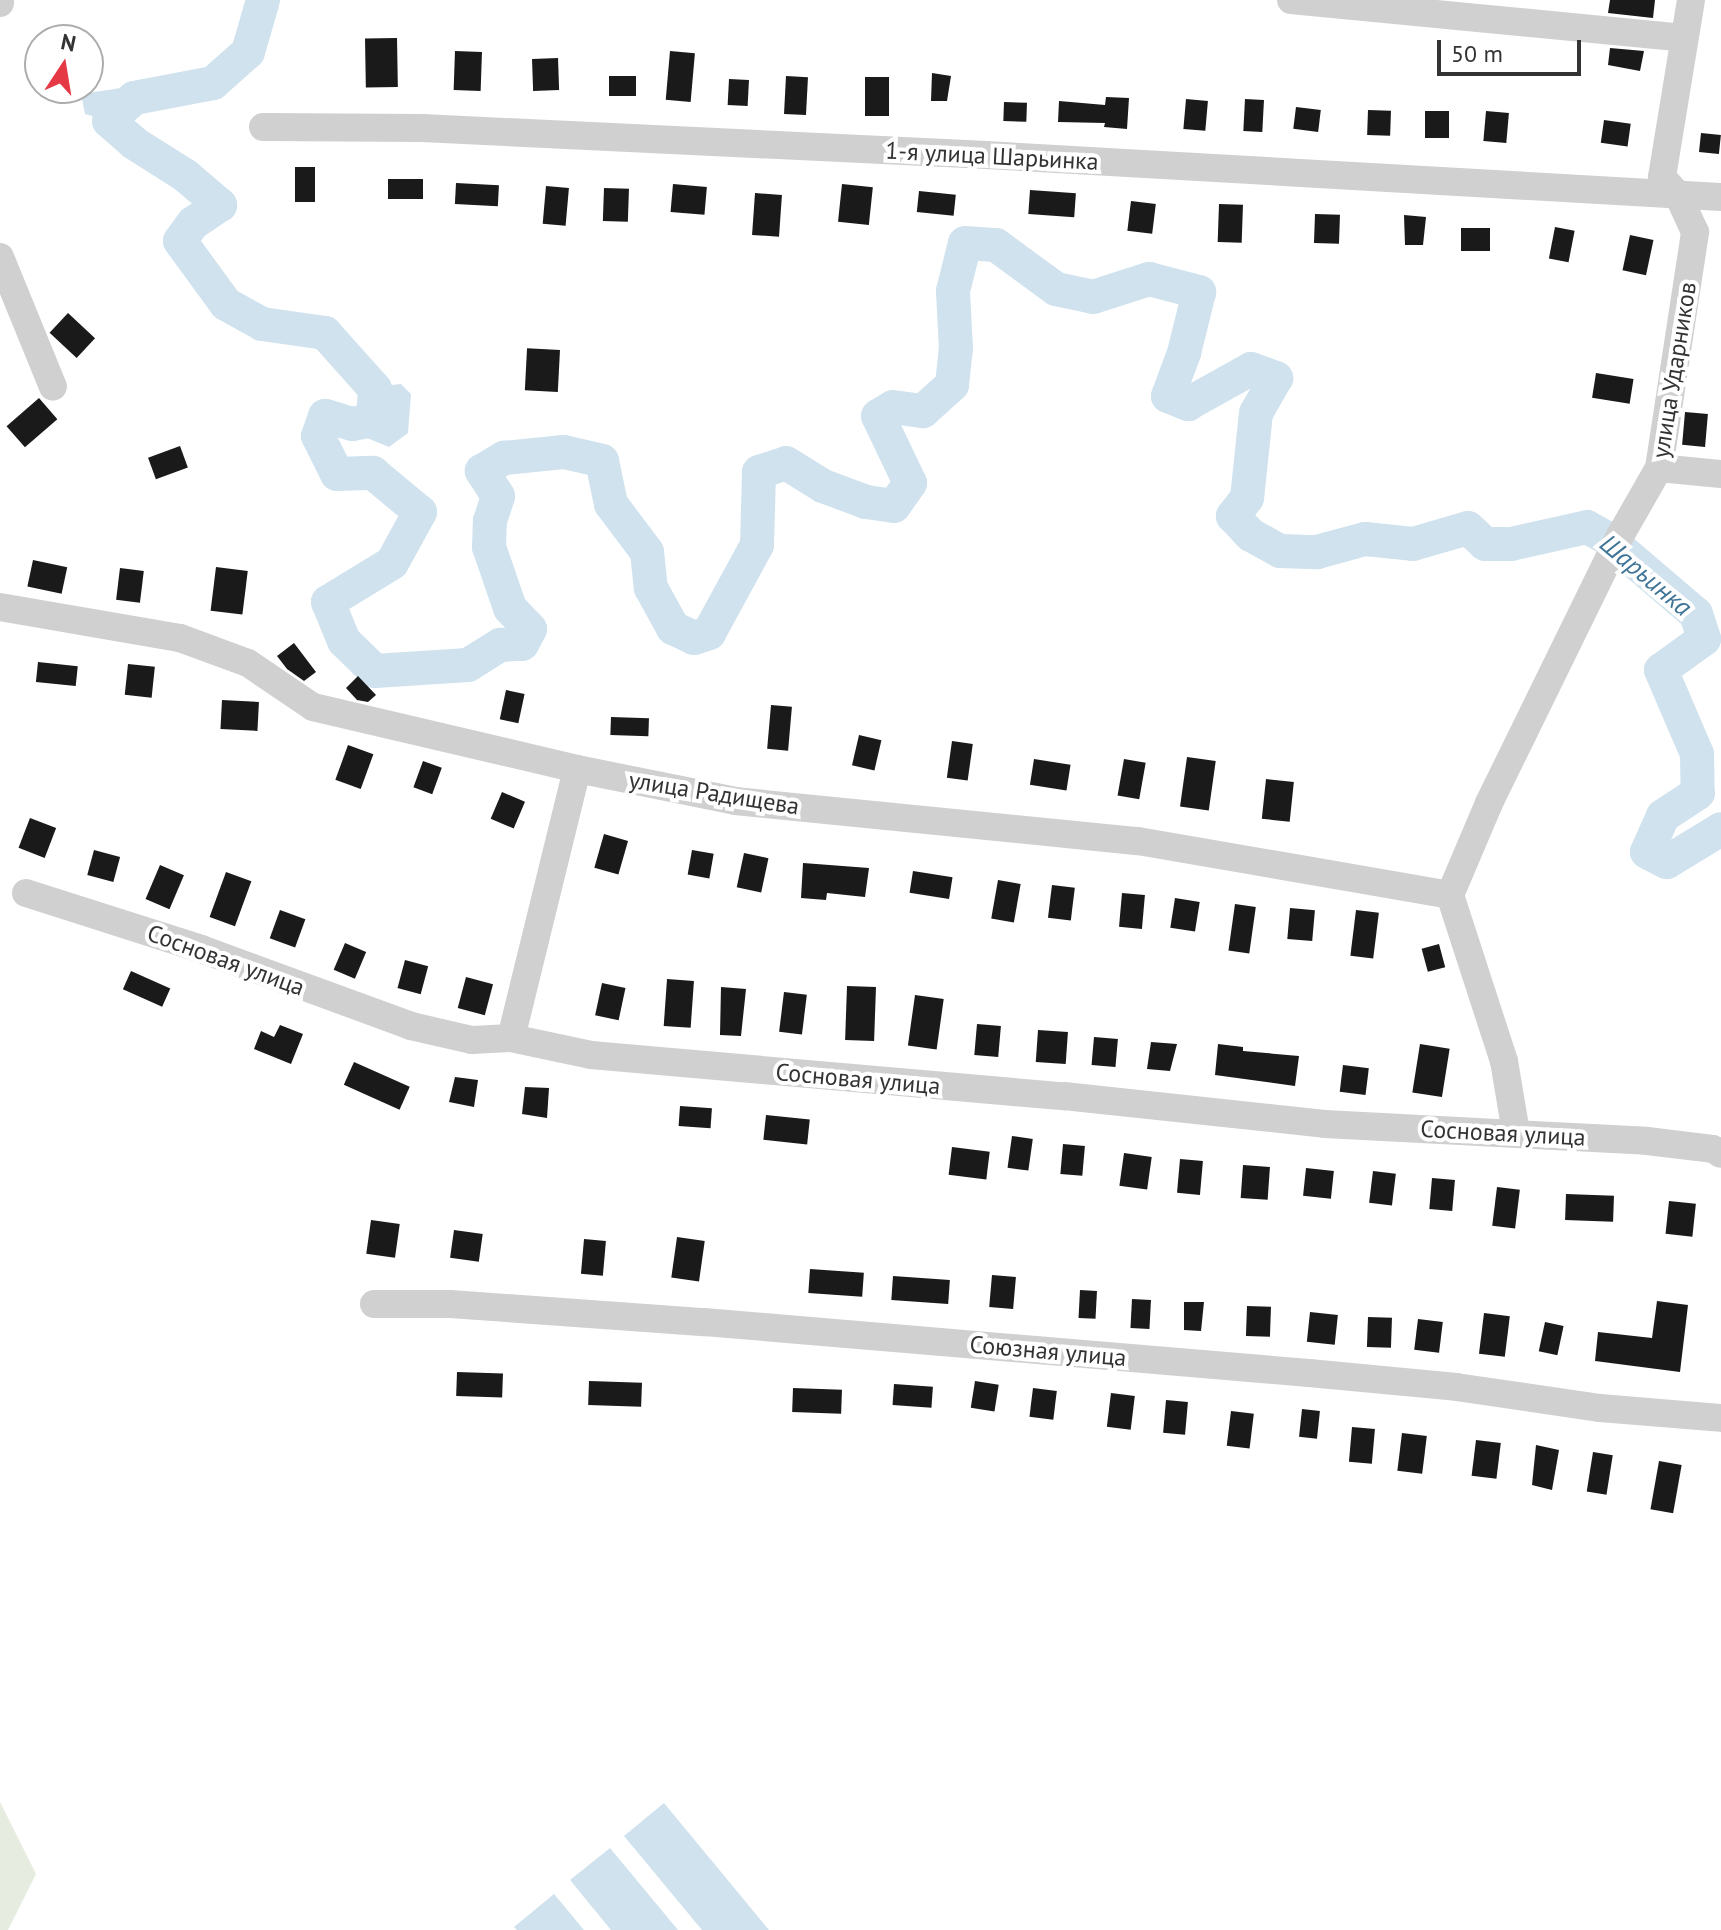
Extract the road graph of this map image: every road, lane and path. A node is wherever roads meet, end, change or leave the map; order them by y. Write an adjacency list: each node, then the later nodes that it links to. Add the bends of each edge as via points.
1 (1291, 0): 3 (street)
2 (1691, 0): 3 (street, улица Ударников)
3 (1684, 38): 5 (street, улица Ударников, via 1662,177)
4 (263, 127): 5 (street, 1-я улица Шарьинка, via 422,128 986,155)
5 (1678, 195): 6 (street, 1-я улица Шарьинка); 9 (street, улица Ударников, via 1695,232)
6 (1721, 197)
7 (0, 257): 8 (street)
8 (53, 387)
9 (1659, 468): 10 (street); 14 (street, улица Ударников, via 1489,803)
10 (1721, 474)
11 (0, 607): 12 (street, улица Радищева, via 180,638 248,663 313,707)
12 (577, 769): 14 (street, улица Радищева, via 735,801 1138,841); 15 (street)
13 (26, 893): 15 (street, Сосновая улица, via 201,949 411,1026 472,1040)
14 (1450, 895): 16 (street, via 1504,1061)
15 (511, 1038): 16 (street, Сосновая улица, via 591,1055 844,1079 1325,1124)
16 (1516, 1133): 17 (street, Сосновая улица)
17 (1717, 1152)
18 (374, 1304): 19 (street, Союзная улица, via 450,1304 704,1322 1309,1373)
19 (1721, 1418)

